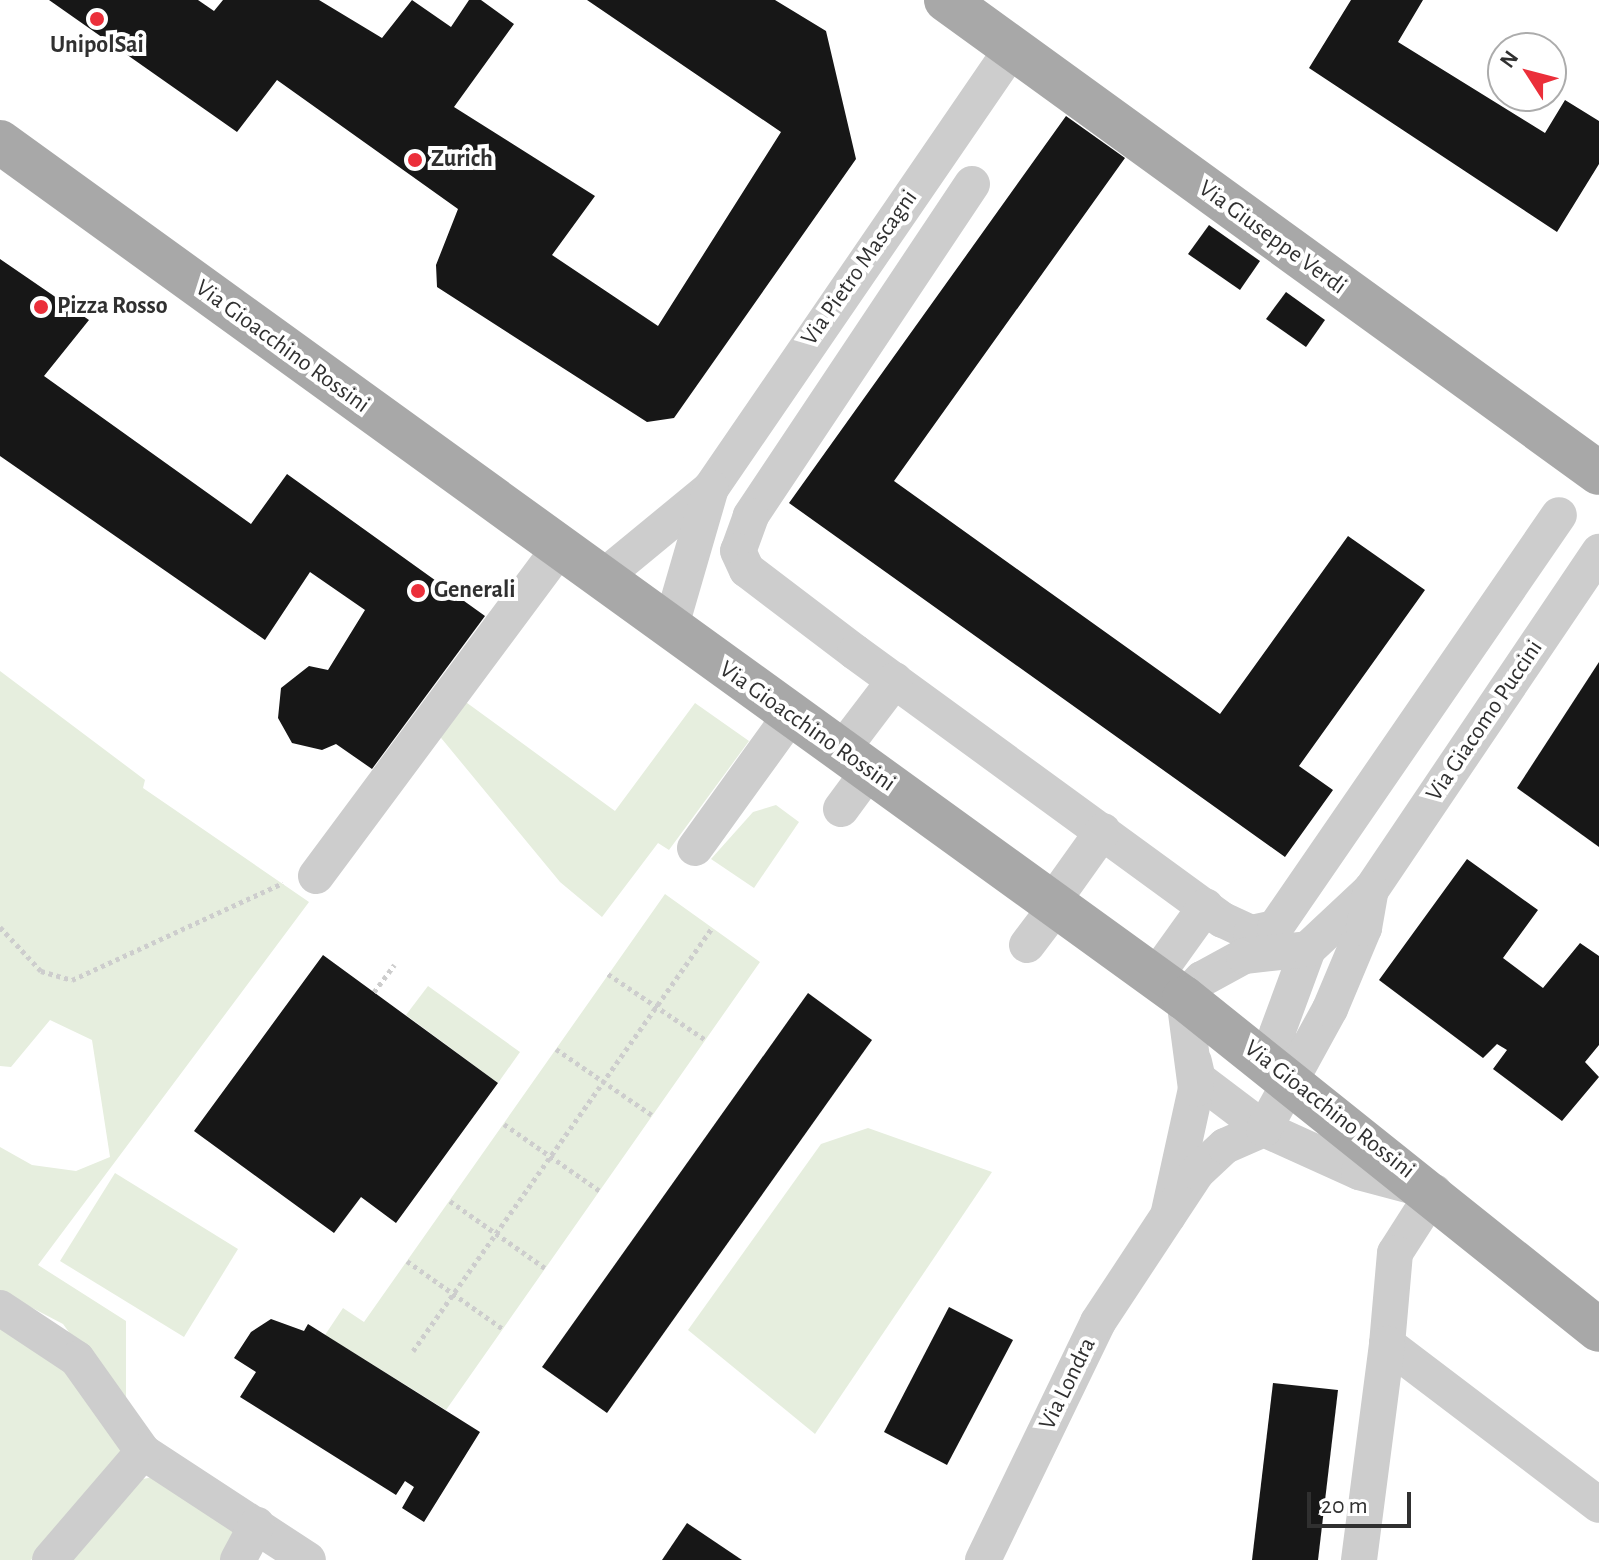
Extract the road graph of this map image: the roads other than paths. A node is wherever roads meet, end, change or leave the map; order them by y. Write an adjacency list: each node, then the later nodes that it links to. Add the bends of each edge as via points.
1 (946, 0): 2 (main road, Via Giuseppe Verdi)
2 (1011, 50): 5 (street, Via Pietro Mascagni); 7 (main road, Via Giuseppe Verdi)
3 (0, 142): 10 (main road, Via Gioacchino Rossini)
4 (972, 184): 6 (street)
5 (810, 341): 6 (street); 8 (street, Via Pietro Mascagni)
6 (850, 367): 16 (street, via 751,516 738,551 747,570)
7 (1599, 473)
8 (711, 488): 12 (street, Via Pietro Mascagni); 13 (street, Via Pietro Mascagni)
9 (1559, 515): 14 (street)
10 (560, 548): 12 (main road, Via Gioacchino Rossini); 24 (street)
11 (1599, 552): 15 (street, Via Giacomo Puccini)
12 (602, 578): 13 (main road, Via Gioacchino Rossini)
13 (670, 629): 17 (main road, Via Gioacchino Rossini)
14 (1474, 635): 15 (street); 20 (street)
15 (1522, 666): 22 (street, Via Giacomo Puccini)
16 (895, 680): 18 (street); 21 (street)
17 (791, 715): 18 (main road, Via Gioacchino Rossini); 23 (street)
18 (855, 761): 19 (street); 26 (main road, Via Gioacchino Rossini)
19 (841, 809)
20 (1354, 810): 22 (street); 27 (street, via 1275,928 1251,933)
21 (1103, 831): 26 (street); 27 (street)
22 (1401, 843): 25 (street, Via Giacomo Puccini)
23 (695, 848)
24 (316, 876)
25 (1371, 890): 29 (street, Via Giacomo Puccini); 32 (street, Via Giacomo Puccini, via 1364,928 1330,1009)
26 (1055, 902): 28 (street); 30 (main road, Via Gioacchino Rossini)
27 (1206, 906): 30 (street)
28 (1027, 945)
29 (1308, 949): 30 (street, via 1244,956); 32 (street, Via Giacomo Puccini, via 1277,1033)
30 (1170, 987): 31 (street, Via Londra); 32 (main road, Via Gioacchino Rossini)
31 (1194, 1062): 33 (street, via 1198,1079); 35 (street, Via Londra, via 1196,1089)
32 (1292, 1078): 33 (street); 34 (main road, Via Gioacchino Rossini)
33 (1264, 1129): 34 (street, via 1359,1172); 35 (street, Via Londra, via 1225,1146)
34 (1434, 1192): 37 (main road, Via Gioacchino Rossini); 38 (street, via 1395,1253)
35 (1168, 1216): 45 (street, Via Londra, via 1098,1322)
36 (0, 1308): 39 (street, via 77,1359)
37 (1599, 1330)
38 (1387, 1344): 40 (street); 46 (street)
39 (143, 1452): 41 (street); 42 (street)
40 (1599, 1505)
41 (257, 1525): 43 (street); 44 (street)
42 (50, 1560)
43 (238, 1560)
44 (308, 1560)
45 (983, 1560)
46 (1359, 1560)

